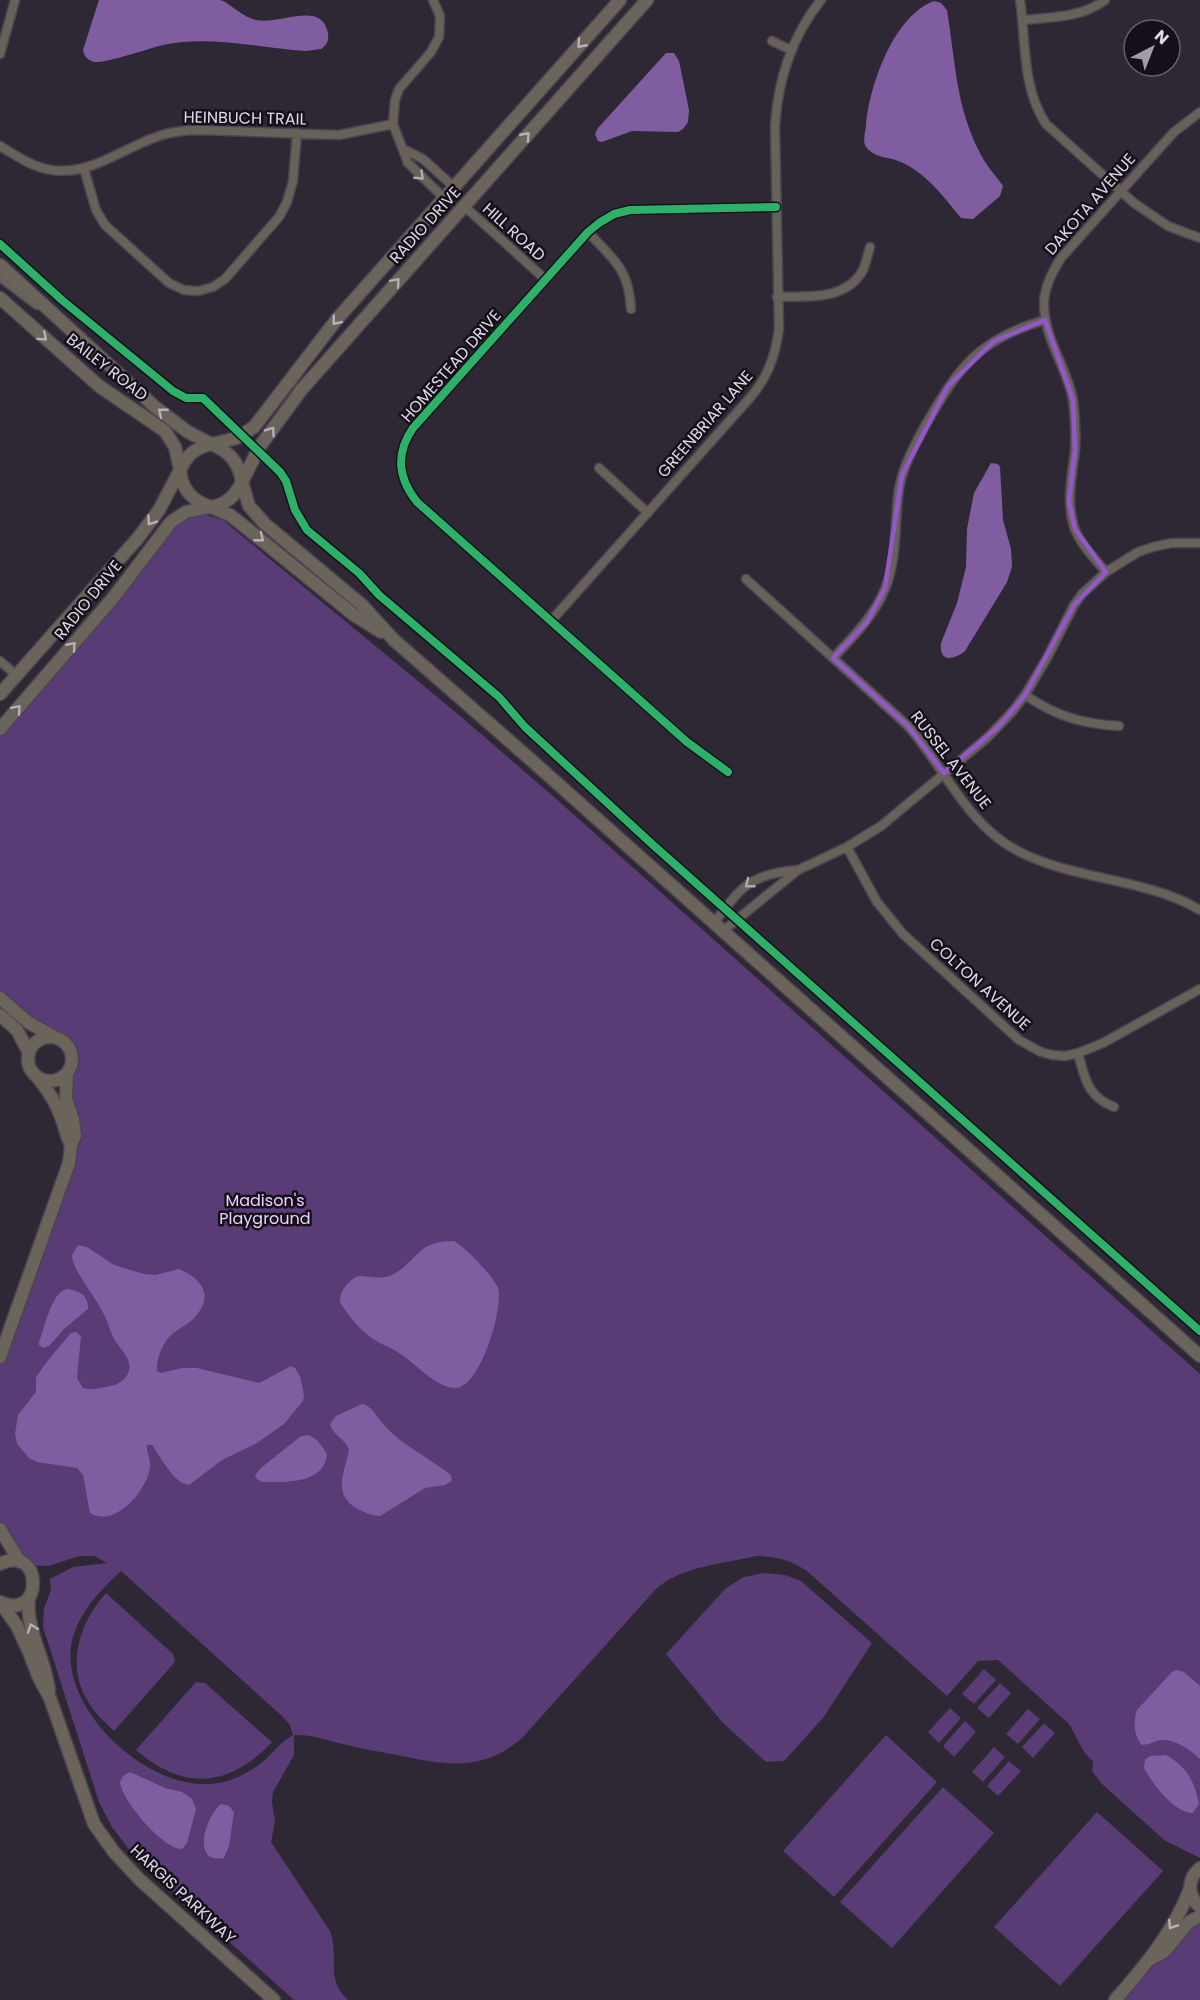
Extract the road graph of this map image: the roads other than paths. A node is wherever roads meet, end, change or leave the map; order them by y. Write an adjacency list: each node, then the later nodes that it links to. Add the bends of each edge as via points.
1 (15, 0): 11 (street)
2 (433, 0): 13 (street, via 440,19 439,37 399,89)
3 (620, 0): 18 (main road, RADIO DRIVE, one-way to 18)
4 (647, 0): 21 (main road, RADIO DRIVE, one-way to 4)
5 (821, 0): 10 (street, GREENBRIAR LANE)
6 (1020, 0): 8 (street)
7 (1105, 0): 8 (street, via 1072,15)
8 (1023, 20): 19 (street, via 1029,84 1038,113)
9 (772, 41): 10 (street)
10 (791, 50): 22 (street, GREENBRIAR LANE, via 774,126)
11 (0, 54)
12 (1200, 112): 19 (street, DAKOTA AVENUE, via 1174,132)
13 (393, 124): 14 (street, HEINBUCH TRAIL, via 344,135); 16 (street)
14 (297, 134): 17 (street, HEINBUCH TRAIL, via 180,131 151,139); 17 (street, via 293,181 279,217 225,279 198,291 169,283 105,225 96,210)
15 (0, 146): 17 (street, HEINBUCH TRAIL, via 47,169)
16 (403, 149): 18 (street, via 423,159); 20 (street, one-way to 20, via 412,168)
17 (84, 169)
18 (454, 187): 20 (main road, RADIO DRIVE)
19 (1119, 191): 24 (street, via 1168,226); 33 (street, DAKOTA AVENUE, via 1052,272 1044,301)
20 (444, 198): 34 (main road, RADIO DRIVE, one-way to 34, via 338,319 254,427 237,438)
21 (464, 206): 28 (street, HILL ROAD); 37 (main road, RADIO DRIVE, one-way to 21, via 260,446 295,397)
22 (776, 207): 23 (street, HOMESTEAD DRIVE, via 630,210 614,214); 29 (street, GREENBRIAR LANE)
23 (588, 232): 28 (street, HOMESTEAD DRIVE); 31 (street, via 623,272 630,288)
24 (1200, 238)
25 (870, 247): 29 (street, via 863,270 836,293)
26 (0, 265): 32 (main road, BAILEY ROAD)
27 (0, 277): 32 (street)
28 (545, 279): 43 (street, HOMESTEAD DRIVE, via 413,428 400,460 405,485 417,502)
29 (777, 297): 39 (street, GREENBRIAR LANE, via 777,345 766,376)
30 (0, 298): 36 (main road, BAILEY ROAD, one-way to 36, via 99,386 165,431 175,447)
31 (631, 309)
32 (53, 314): 34 (main road, BAILEY ROAD, one-way to 32, via 167,417)
33 (1045, 320): 41 (street, DAKOTA AVENUE, via 1072,400 1075,448 1068,501 1071,515 1080,541); 45 (street, via 994,341 969,361 948,386 914,445 902,475 893,555 885,588 867,622)
34 (212, 444): 36 (main road, via 190,453); 37 (main road, via 233,458)
35 (598, 468): 39 (street)
36 (180, 470): 38 (main road, via 186,491 197,502); 47 (main road, RADIO DRIVE, one-way to 47, via 138,538)
37 (242, 482): 38 (main road, via 228,501); 44 (main road, via 256,516 362,605)
38 (210, 507): 44 (main road, one-way to 44, via 230,515 354,615); 51 (main road, RADIO DRIVE, one-way to 38, via 113,598 171,522 186,512)
39 (648, 513): 43 (street, GREENBRIAR LANE)
40 (1200, 543): 41 (street, via 1153,547 1129,556)
41 (1106, 572): 49 (street, via 1074,605)
42 (746, 579): 45 (street, RUSSEL AVENUE)
43 (551, 621): 52 (street, HOMESTEAD DRIVE, via 687,742)
44 (394, 640): 57 (main road)
45 (833, 658): 53 (street, RUSSEL AVENUE, via 908,726)
46 (0, 661): 47 (street)
47 (16, 675): 48 (main road, RADIO DRIVE)
48 (0, 694)
49 (1025, 695): 50 (street, via 1064,716 1093,725); 53 (street, via 999,726)
50 (1119, 726)
51 (0, 729)
52 (728, 772)
53 (944, 773): 54 (street, via 881,826); 56 (street, RUSSEL AVENUE, via 979,821 1016,850 1046,863 1157,891)
54 (847, 848): 55 (street); 63 (street, COLTON AVENUE, via 877,902 903,934 1011,1032 1041,1052 1065,1056)
55 (798, 870): 57 (street); 57 (street, one-way to 57, via 762,875 748,883)
56 (1200, 910)
57 (719, 927): 68 (main road)
58 (1200, 988): 63 (street, COLTON AVENUE, via 1104,1043)
59 (0, 998): 61 (main road, via 29,1023)
60 (0, 1015): 62 (main road, via 17,1030)
61 (55, 1037): 62 (main road, via 42,1038); 64 (main road, via 71,1051 72,1064)
62 (28, 1053): 65 (main road, via 29,1067)
63 (1078, 1053): 66 (street, via 1091,1092)
64 (67, 1074): 65 (main road, via 56,1081); 67 (main road, via 66,1098 75,1136)
65 (38, 1078): 67 (main road, via 55,1100)
66 (1114, 1107)
67 (71, 1145): 69 (main road, via 66,1174)
68 (1200, 1356)
69 (0, 1357)
70 (0, 1529): 71 (main road)
71 (20, 1562): 72 (main road); 73 (main road, HARGIS PARKWAY, via 33,1577)
72 (0, 1564)
73 (29, 1598): 74 (main road, via 12,1606); 75 (main road, HARGIS PARKWAY, one-way to 73, via 48,1676 28,1619)
74 (0, 1602): 75 (main road, HARGIS PARKWAY, via 17,1626)
75 (50, 1698): 81 (main road, HARGIS PARKWAY, via 94,1824 114,1852)
76 (1200, 1868): 77 (main road, via 1192,1876)
77 (1190, 1889): 78 (main road); 80 (main road, one-way to 80)
78 (1200, 1907)
79 (1200, 1916): 80 (main road, via 1165,1951)
80 (1150, 1960): 82 (main road)
81 (274, 2000)
82 (1115, 2000)

